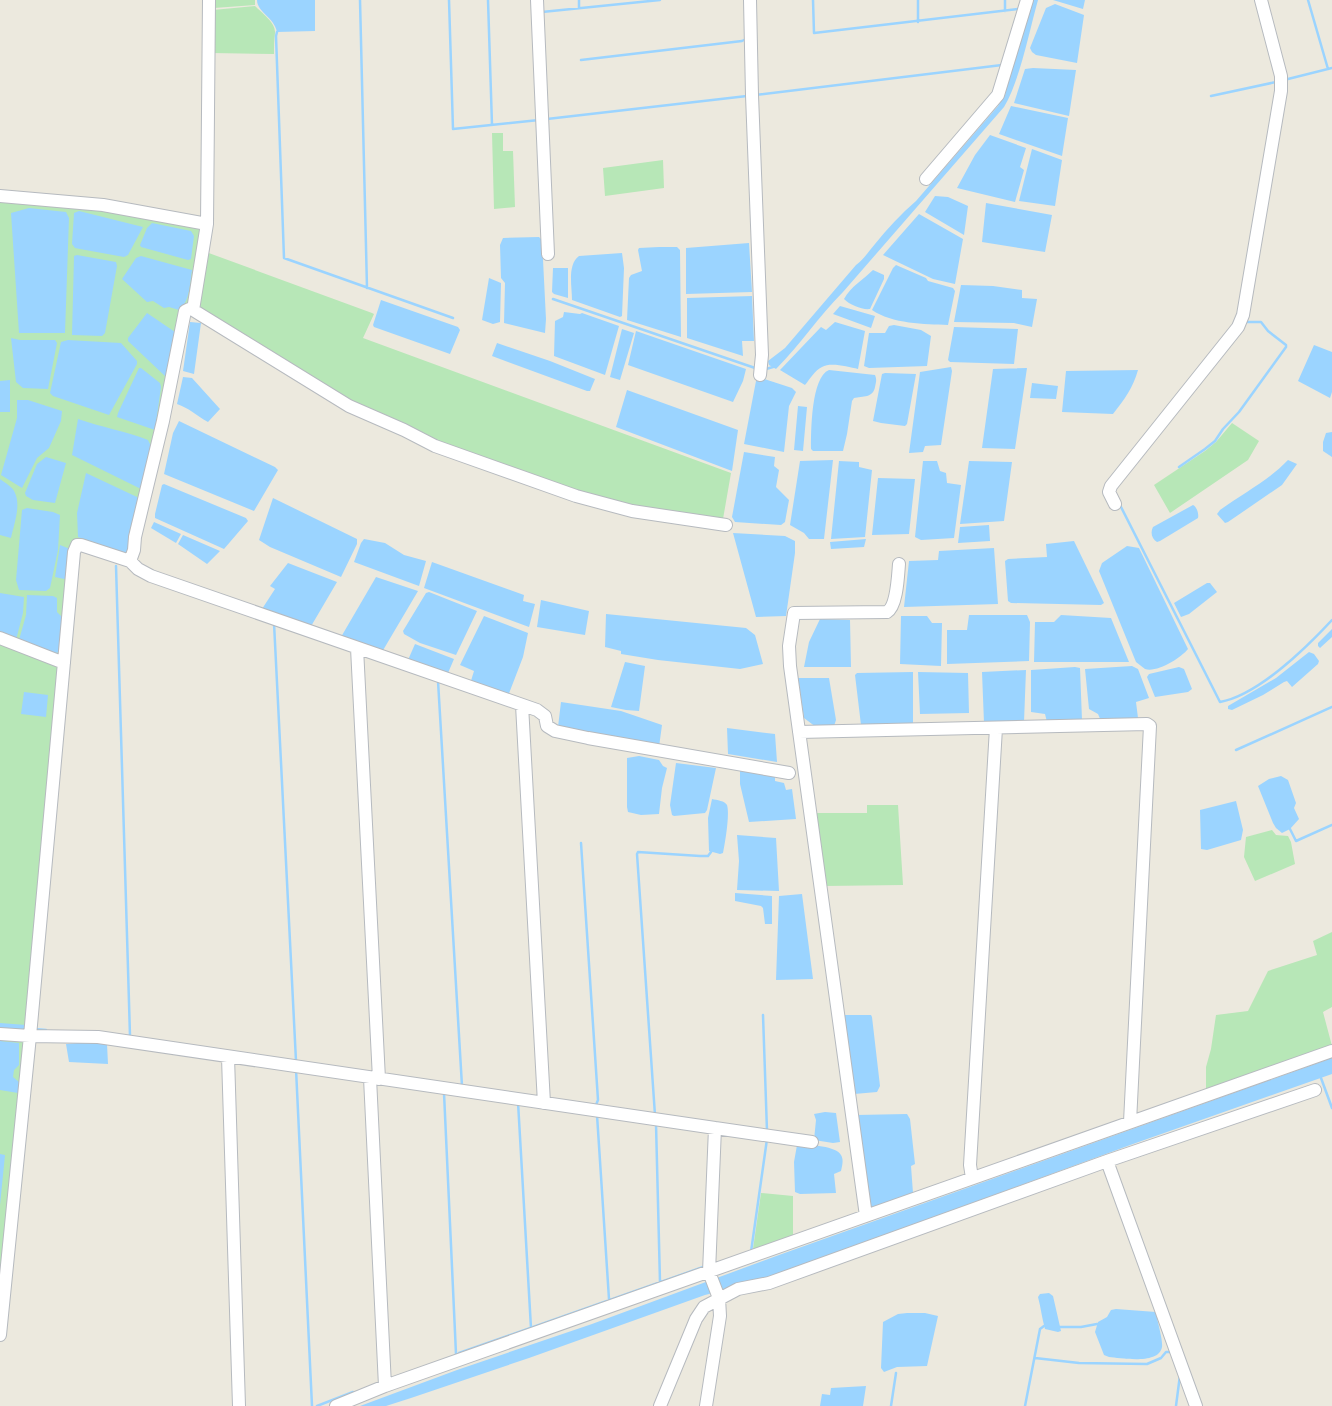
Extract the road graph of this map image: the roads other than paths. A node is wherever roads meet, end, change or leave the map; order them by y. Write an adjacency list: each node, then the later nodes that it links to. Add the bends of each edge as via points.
1 (209, 0): 8 (street)
2 (537, 0): 9 (street)
3 (750, 0): 11 (street, via 762,355)
4 (1027, 0): 6 (street, via 998,95)
5 (1260, 0): 12 (street, via 1281,76 1281,91 1243,314 1238,327 1111,486 1109,492)
6 (926, 179)
7 (0, 196): 8 (street, via 103,205)
8 (207, 224): 10 (street)
9 (548, 254)
10 (193, 310): 13 (street, via 349,406 435,446 576,496 623,509); 14 (street, via 189,309 183,315 163,421)
11 (760, 374)
12 (1115, 504)
13 (726, 525)
14 (130, 561): 17 (street, via 151,576); 18 (street, via 81,545 75,548)
15 (899, 564): 21 (street, via 894,604 887,612 794,614 789,646)
16 (0, 638): 18 (street)
17 (356, 648): 19 (street); 27 (street)
18 (64, 663): 24 (street)
19 (522, 705): 22 (street, via 541,712 547,726 555,731); 29 (street)
20 (996, 728): 21 (street); 30 (street, via 1150,726); 34 (street, via 970,1165)
21 (799, 732): 35 (street)
22 (789, 773)
23 (0, 1034): 24 (street)
24 (30, 1036): 26 (street, via 98,1038); 38 (street)
25 (1332, 1051): 30 (street)
26 (228, 1057): 27 (street); 40 (street)
27 (375, 1079): 29 (street); 39 (street)
28 (1315, 1090): 33 (street)
29 (544, 1103): 31 (street)
30 (1130, 1122): 34 (street)
31 (715, 1128): 32 (street); 36 (street)
32 (812, 1142)
33 (1107, 1161): 37 (street, via 769,1283); 44 (street)
34 (972, 1178): 35 (street)
35 (866, 1216): 36 (street)
36 (709, 1275): 37 (street); 39 (street)
37 (718, 1297): 42 (street, via 704,1307 696,1319); 43 (street, via 720,1316)
38 (0, 1335)
39 (385, 1386): 41 (street)
40 (240, 1406)
41 (336, 1406)
42 (660, 1406)
43 (706, 1406)
44 (1196, 1406)

